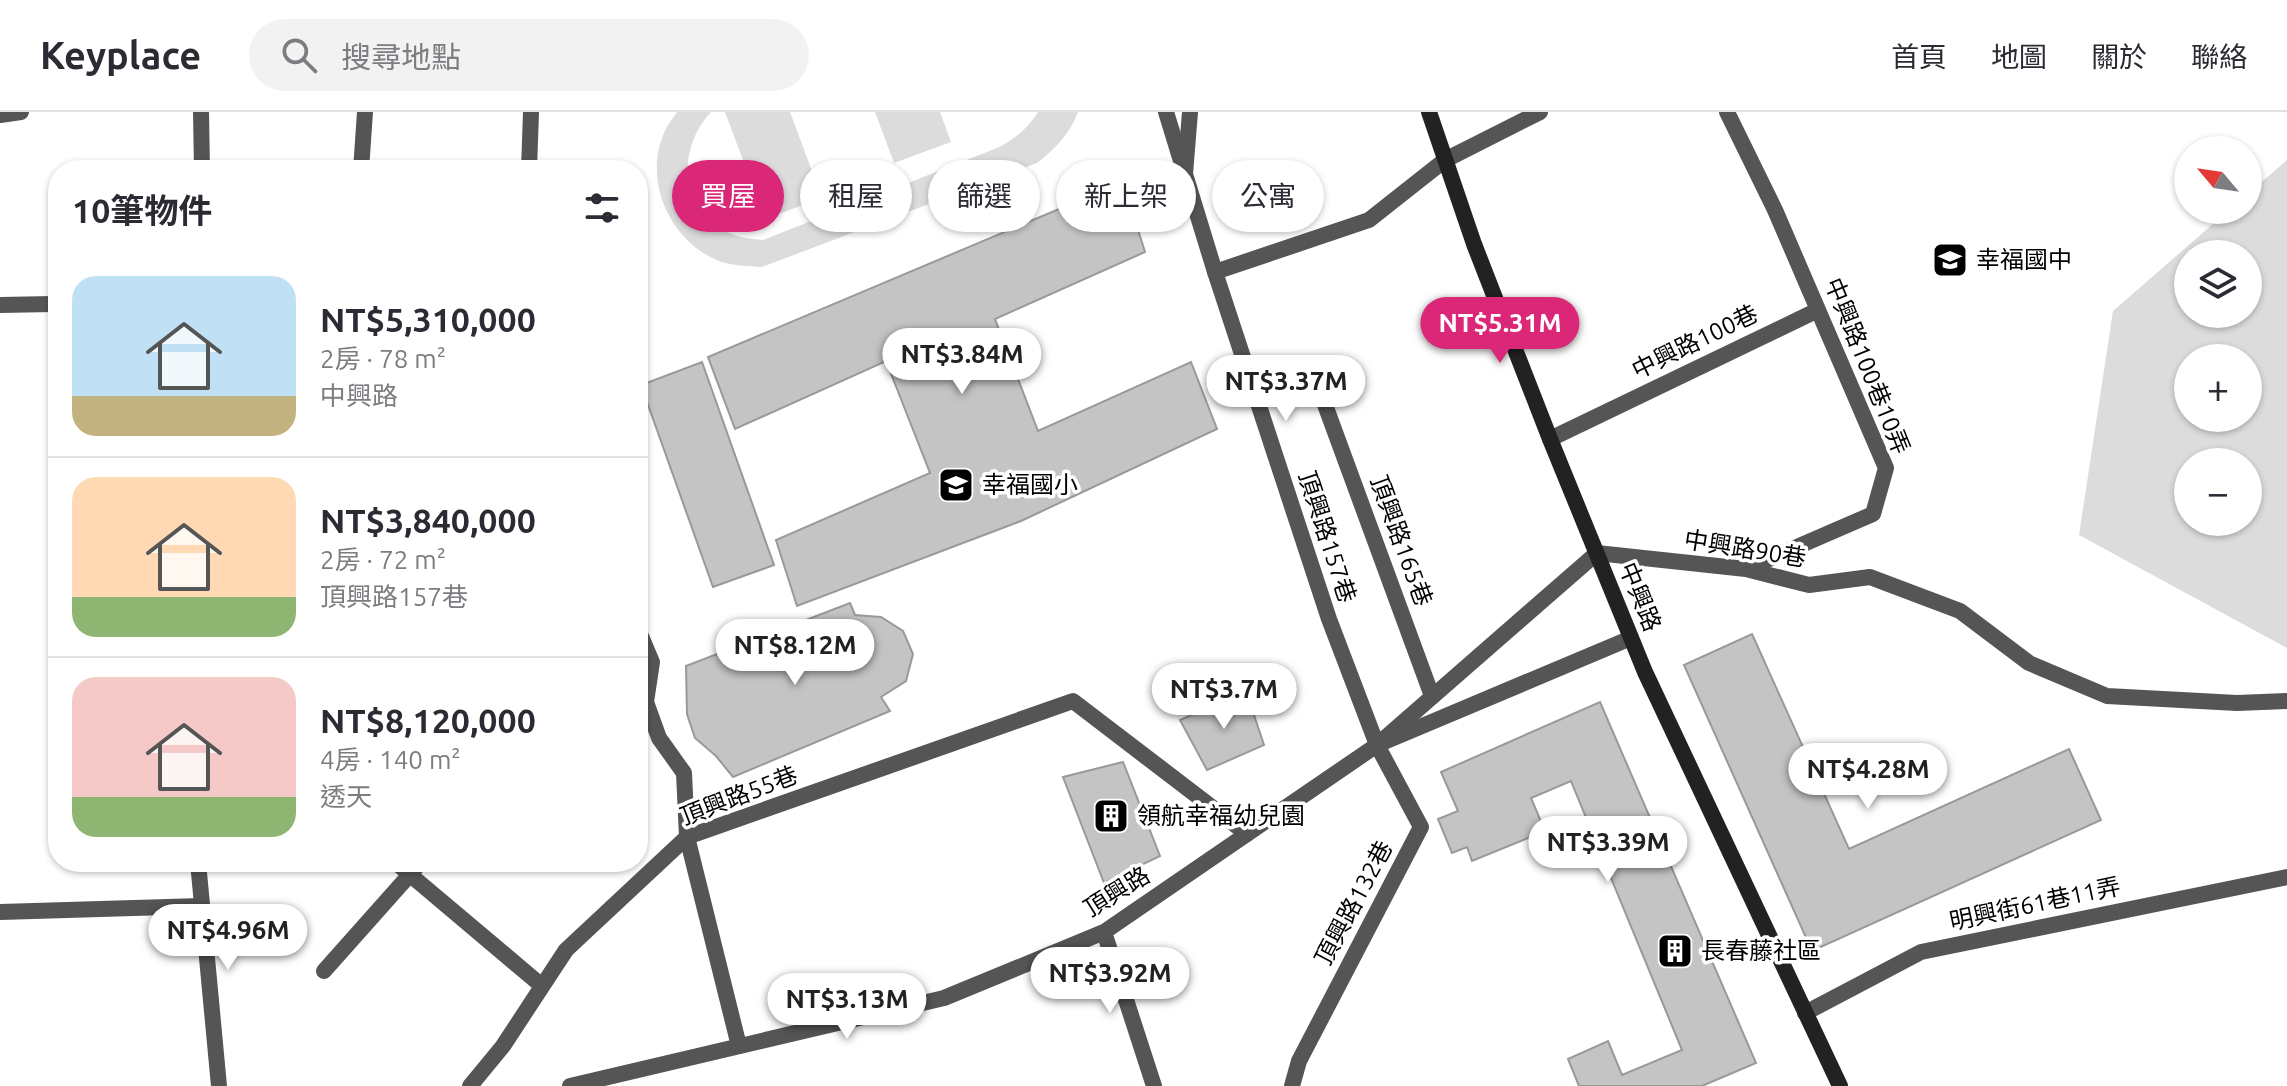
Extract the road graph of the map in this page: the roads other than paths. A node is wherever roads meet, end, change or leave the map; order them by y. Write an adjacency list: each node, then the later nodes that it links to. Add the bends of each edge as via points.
1 (21, 112): 10 (street)
2 (201, 112): 11 (street)
3 (365, 112): 12 (street)
4 (531, 112): 13 (street)
5 (1166, 112): 14 (street, 頂興路157巷)
6 (1190, 112): 15 (street)
7 (1429, 112): 16 (street, 中興路)
8 (1540, 112): 16 (street)
9 (1727, 112): 21 (street, 中興路100巷10弄)
10 (0, 115)
11 (202, 160)
12 (362, 160)
13 (529, 160)
14 (1181, 160)
15 (1186, 160)
16 (1445, 160): 18 (street, via 1369,220); 23 (street, 中興路)
17 (1196, 210): 18 (street, 頂興路157巷)
18 (1215, 272): 32 (street, 頂興路157巷, via 1329,619)
19 (48, 304): 20 (street)
20 (0, 305)
21 (1818, 310): 23 (street, 中興路100巷); 25 (street, 中興路100巷10弄, via 1886,468 1873,514)
22 (1324, 402): 29 (street, 頂興路165巷)
23 (1550, 439): 24 (street, 中興路)
24 (1597, 553): 25 (street, 中興路90巷); 26 (street, 中興路); 29 (street, 頂興路)
25 (1746, 569): 30 (street, 中興路90巷, via 1809,585 1870,577 1960,611 2029,663 2107,696)
26 (1631, 638): 32 (street); 44 (street, 中興路)
27 (648, 653): 28 (street)
28 (648, 689)
29 (1432, 696): 32 (street, 頂興路)
30 (2287, 701)
31 (648, 708): 34 (street, via 659,738 684,773)
32 (1377, 745): 33 (street, 頂興路); 50 (street, 頂興路132巷, via 1421,827 1299,1061)
33 (1247, 834): 34 (street, 頂興路55巷, via 1073,701); 41 (street, 頂興路)
34 (687, 837): 43 (street, 頂興路55巷, via 566,950); 45 (street)
35 (199, 872): 39 (street)
36 (412, 872): 42 (street)
37 (420, 872): 43 (street)
38 (2287, 877): 44 (street, 明興街61巷11弄, via 1921,952)
39 (201, 906): 40 (street); 46 (street)
40 (0, 912)
41 (1104, 932): 45 (street, 頂興路, via 944,998); 49 (street)
42 (324, 971)
43 (542, 986): 47 (street, 頂興路55巷)
44 (1805, 1013): 51 (street, 中興路)
45 (739, 1046): 48 (street, 頂興路)
46 (219, 1086)
47 (470, 1086)
48 (570, 1086)
49 (1154, 1086)
50 (1292, 1086)
51 (1840, 1086)

